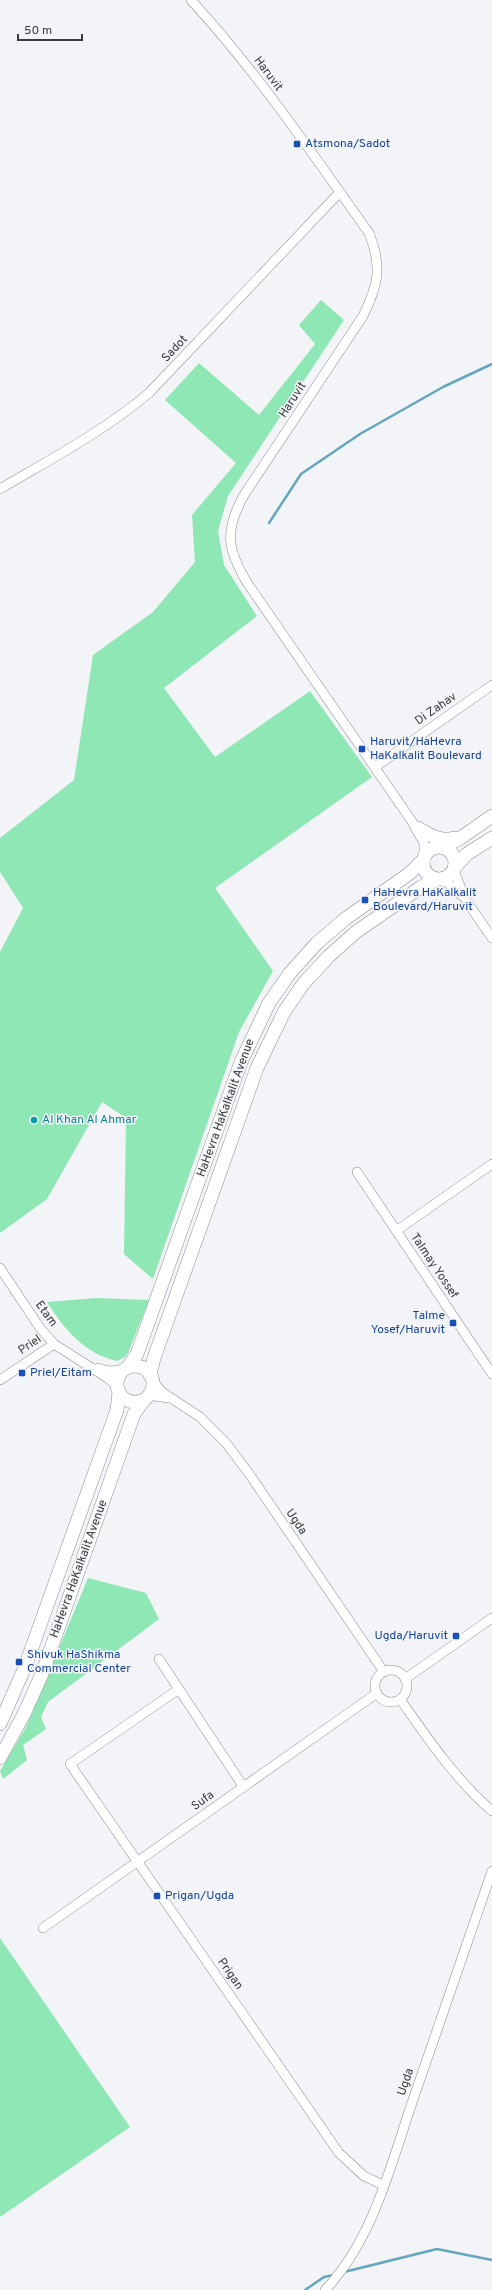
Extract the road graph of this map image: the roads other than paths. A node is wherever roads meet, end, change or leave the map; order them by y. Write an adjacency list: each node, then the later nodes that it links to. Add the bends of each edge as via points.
1 (191, 0): 2 (street, Haruvit, via 264,88)
2 (340, 192): 3 (street, Sadot, via 149,393 103,428); 5 (street, Haruvit, via 369,232 374,246 378,272 371,299 363,316 235,510 229,539 232,553 248,584)
3 (0, 489)
4 (492, 685): 5 (street, Di Zahav)
5 (375, 767): 7 (street, Haruvit)
6 (492, 816): 8 (main road)
7 (415, 824): 8 (main road, via 443,839); 10 (street, Haruvit); 11 (street, Haruvit, via 424,843)
8 (469, 832): 10 (main road)
9 (492, 838): 12 (main road, via 468,854)
10 (440, 847): 11 (main road, via 430,850); 12 (main road, via 454,857)
11 (423, 859): 13 (main road, via 424,870); 22 (main road, HaHevra HaKalkalit Avenue, via 410,873 316,943 269,1003 241,1062 137,1354)
12 (454, 868): 13 (main road, via 448,877); 14 (street)
13 (437, 880): 14 (street, via 448,883); 24 (main road, HaHevra HaKalkalit Avenue, via 421,887 341,944 303,984 284,1012 255,1074 152,1365)
14 (465, 899): 15 (street)
15 (492, 938)
16 (492, 1164): 18 (street)
17 (357, 1172): 18 (street, Talmay Yossef)
18 (396, 1231): 23 (street, Talmay Yossef)
19 (0, 1268): 20 (street, Etam, via 40,1328)
20 (54, 1344): 21 (street, Etam); 25 (street, Priel)
21 (83, 1363): 22 (street, Etam, via 109,1371); 26 (street, Etam)
22 (125, 1369): 24 (main road, via 138,1366); 26 (main road, via 117,1380)
23 (492, 1374)
24 (152, 1378): 27 (main road); 28 (street, Ugda)
25 (0, 1380)
26 (118, 1390): 27 (main road, via 123,1398 133,1402); 36 (main road, HaHevra HaKalkalit Avenue, via 117,1410 25,1667)
27 (147, 1397): 28 (street, Ugda); 37 (main road, HaHevra HaKalkalit Avenue, via 134,1414 42,1674)
28 (173, 1400): 31 (street, Ugda, via 200,1417 226,1443)
29 (492, 1618): 32 (street)
30 (159, 1659): 33 (street)
31 (384, 1672): 32 (street, via 393,1671); 34 (street, via 377,1679)
32 (405, 1679): 35 (street, via 406,1690)
33 (179, 1689): 38 (street); 40 (street, Prigan, via 70,1764)
34 (377, 1693): 35 (street, via 387,1702); 38 (street, Sufa)
35 (400, 1699): 39 (street, via 444,1762)
36 (0, 1724)
37 (0, 1758)
38 (243, 1786): 40 (street, Sufa)
39 (492, 1812)
40 (138, 1862): 42 (street, Sufa); 43 (street, Prigan, via 339,2153 364,2176)
41 (492, 1871): 43 (street, Ugda)
42 (43, 1928)
43 (383, 2185): 44 (street, Ugda, via 355,2250 339,2275)
44 (325, 2290)

